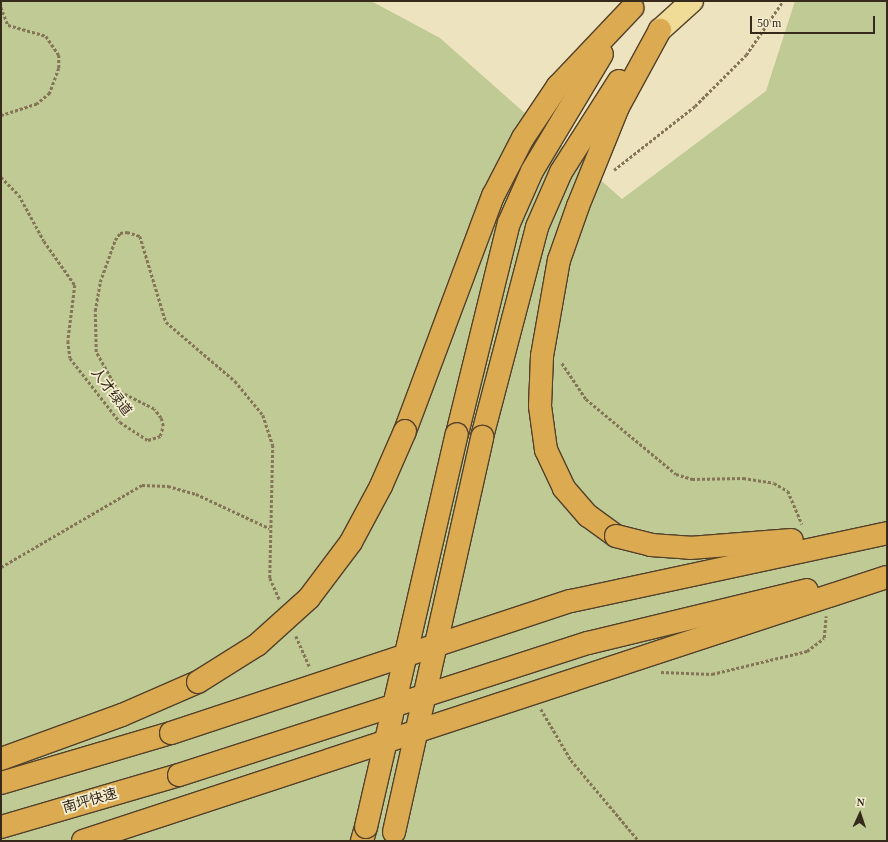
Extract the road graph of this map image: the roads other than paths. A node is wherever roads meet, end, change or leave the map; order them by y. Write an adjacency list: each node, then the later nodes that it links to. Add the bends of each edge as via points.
1 (692, 1): 3 (main road)
2 (636, 4): 7 (highway, bridge, via 558,86 523,138 493,196 405,430 381,486 351,542 309,598 257,645 198,682 122,715); 10 (highway, bridge, via 560,119 532,171 509,223)
3 (660, 30): 4 (highway, bridge, via 618,108 559,260 542,356 540,406 546,450 564,488 588,516 616,536 651,545 690,548); 11 (highway, bridge, via 615,87 587,129 561,172 537,227 482,437)
4 (887, 532): 8 (highway, bridge, via 571,601 171,733)
5 (887, 574): 9 (highway, 南坪快速, bridge, via 588,643 179,775)
6 (887, 578): 12 (highway, bridge)
7 (1, 759)
8 (1, 783)
9 (1, 827)
10 (364, 834)
11 (393, 837)
12 (83, 841)

